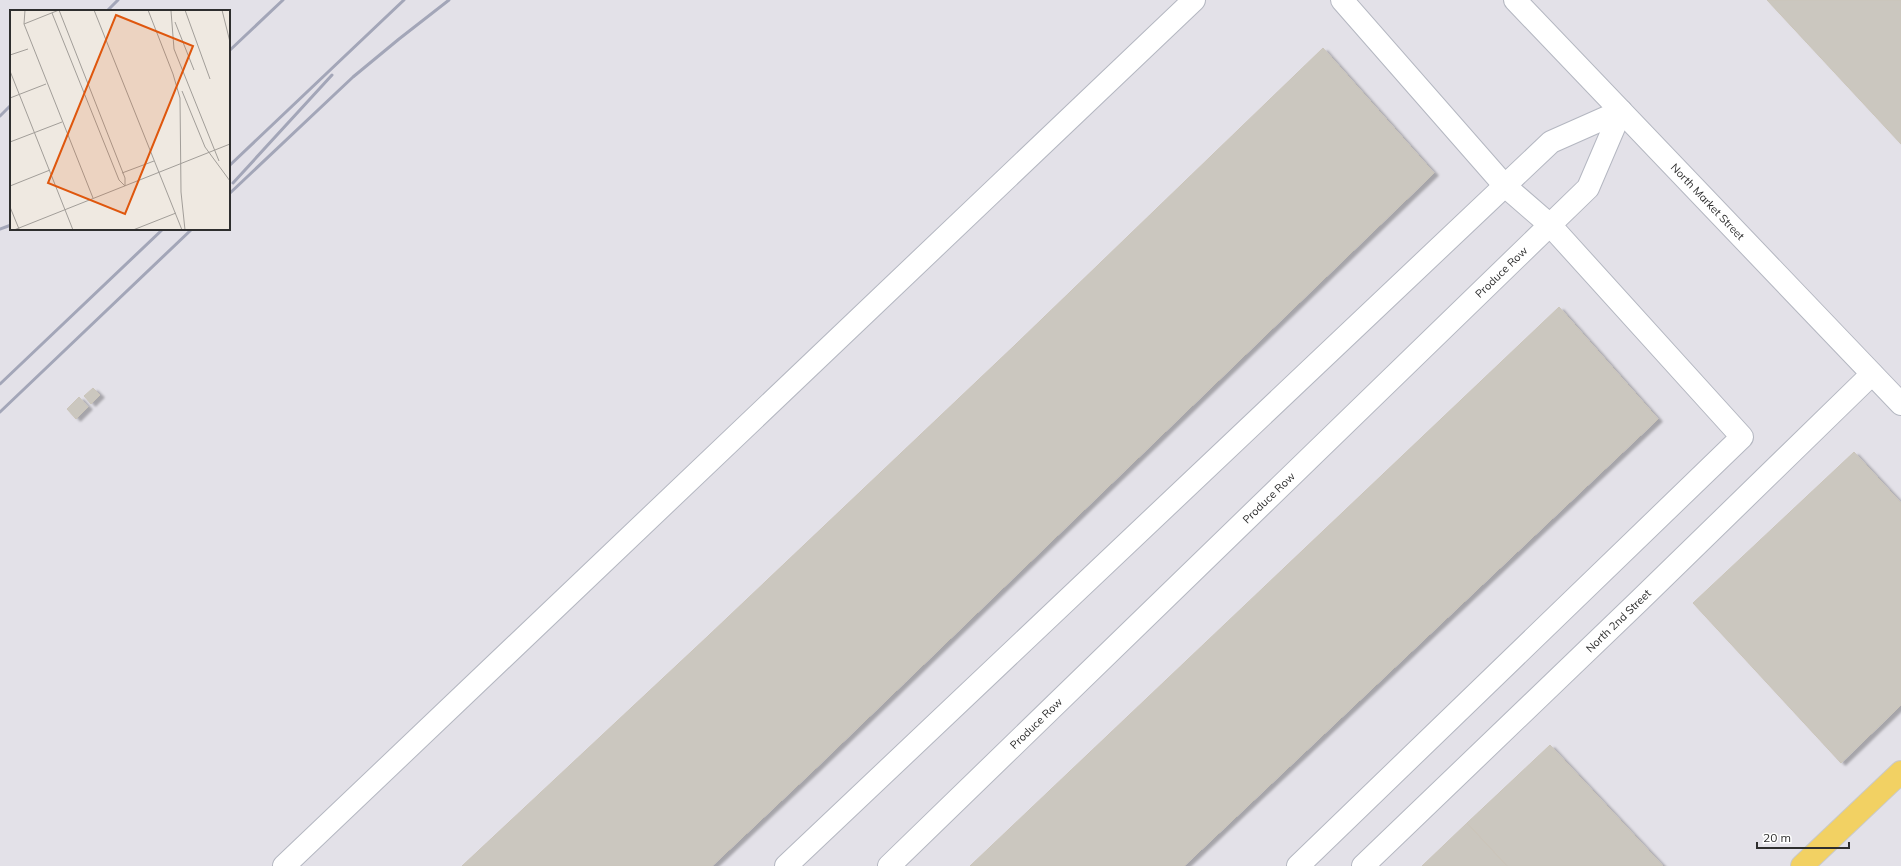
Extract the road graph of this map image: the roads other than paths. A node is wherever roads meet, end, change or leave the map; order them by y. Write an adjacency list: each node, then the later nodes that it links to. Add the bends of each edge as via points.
1 (1194, 0): 10 (street)
2 (1342, 0): 5 (street)
3 (1515, 0): 4 (street, North Market Street)
4 (1621, 111): 5 (street, via 1552,142); 6 (street, Produce Row, via 1588,188); 7 (street, North Market Street)
5 (1505, 186): 6 (street); 11 (street)
6 (1550, 225): 12 (street, Produce Row); 13 (street, via 1742,437)
7 (1872, 374): 8 (street, North Market Street); 14 (street, North 2nd Street)
8 (1901, 404)
9 (1901, 772): 15 (main road)
10 (284, 866)
11 (786, 866)
12 (889, 866)
13 (1298, 866)
14 (1363, 866)
15 (1802, 866)

